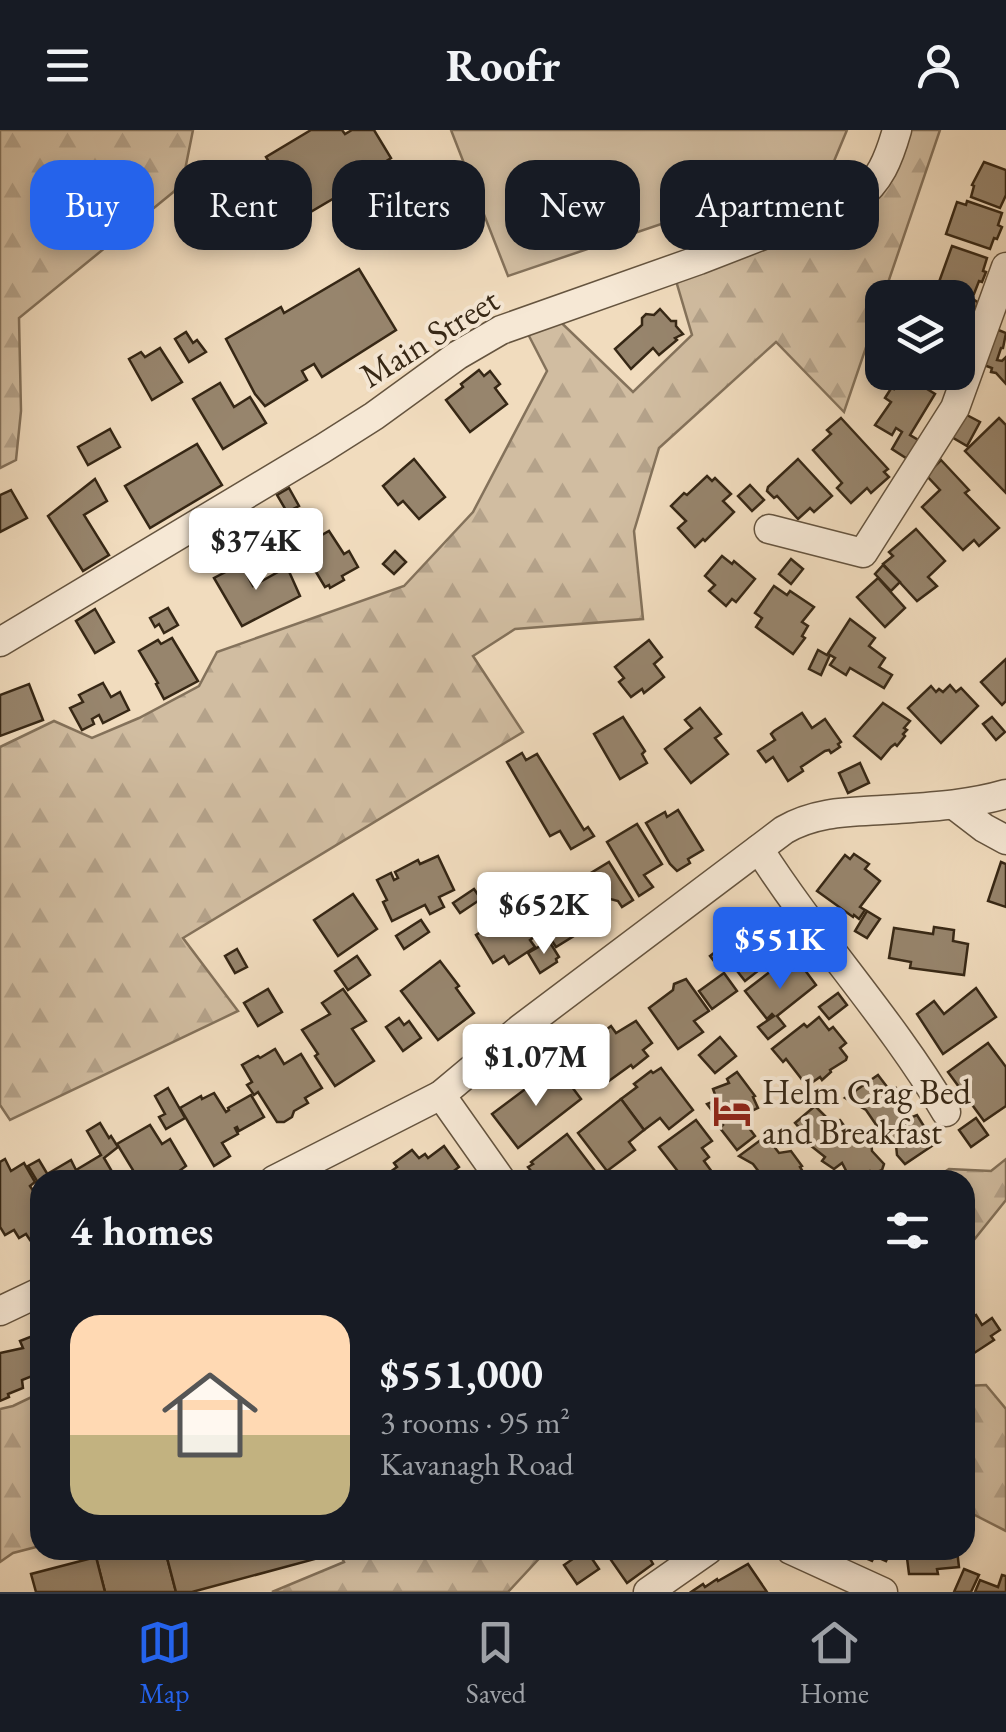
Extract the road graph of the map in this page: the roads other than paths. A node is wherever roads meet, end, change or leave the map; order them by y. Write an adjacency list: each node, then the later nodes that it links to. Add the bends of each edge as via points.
1 (897, 130): 4 (street, Main Street, via 888,162 856,199 501,330 322,450)
2 (1006, 267): 3 (street, via 955,408 863,553)
3 (769, 529)
4 (0, 642)
5 (1006, 794): 6 (street)
6 (954, 805): 7 (street); 8 (street, via 827,813 802,819)
7 (1006, 840)
8 (759, 850): 9 (street); 10 (street)
9 (440, 1096): 11 (street); 12 (street)
10 (946, 1112)
11 (294, 1170)
12 (494, 1170)
13 (30, 1297): 14 (street)
14 (0, 1312)
15 (694, 1560): 17 (street)
16 (812, 1560): 18 (street)
17 (648, 1592)
18 (884, 1592)

